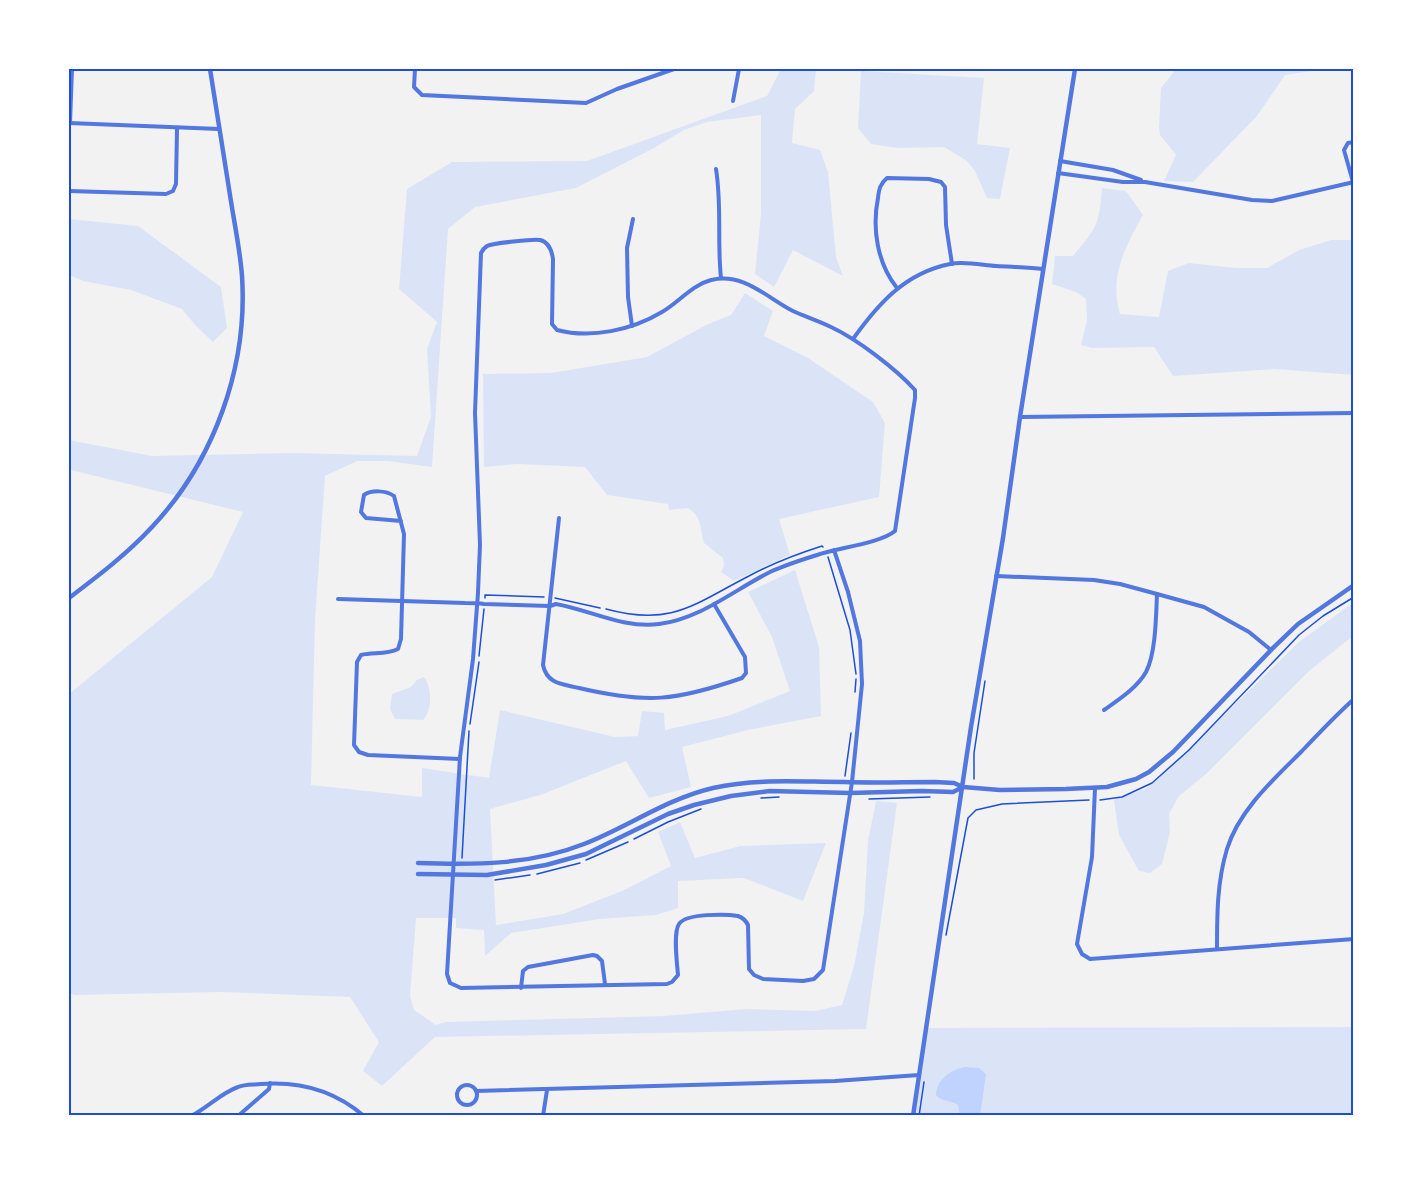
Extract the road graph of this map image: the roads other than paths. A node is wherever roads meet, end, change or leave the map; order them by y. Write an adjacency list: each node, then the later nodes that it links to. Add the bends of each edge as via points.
1 (72, 69): 8 (street)
2 (210, 69): 10 (street)
3 (415, 69): 4 (street, via 414,87 422,96 586,103)
4 (674, 69)
5 (739, 69): 7 (street)
6 (1075, 69): 12 (street)
7 (733, 100)
8 (70, 123): 9 (street)
9 (177, 128): 10 (street); 17 (street, via 173,190 166,194)
10 (219, 129): 33 (street, via 242,276 240,341 229,390 203,456 165,513 137,543)
11 (1354, 142): 16 (street, via 1344,150)
12 (1060, 161): 14 (street); 15 (street, via 1113,170)
13 (716, 169): 21 (street)
14 (1058, 172): 15 (street); 20 (street)
15 (1145, 182): 16 (street, via 1272,201)
16 (1354, 182)
17 (69, 191)
18 (633, 219): 23 (street, via 627,248)
19 (952, 264): 20 (street); 22 (street, via 919,275); 22 (street, via 945,188 941,182 887,178 881,183 874,219 878,246 889,278)
20 (1043, 269): 26 (street)
21 (721, 278): 23 (street, via 698,286 662,312); 24 (street, via 751,284 795,312)
22 (897, 288): 24 (street, via 868,317)
23 (632, 326): 36 (street, via 604,332 556,330 552,324 552,251 540,240 485,246 481,253 475,413 480,545)
24 (853, 339): 29 (street, via 905,379 915,390 915,398 895,531 876,540)
25 (1354, 412): 26 (street)
26 (1020, 417): 30 (street)
27 (560, 518): 38 (street)
28 (401, 520): 28 (street, via 390,492 364,495 361,512 366,518); 35 (street)
29 (834, 549): 37 (street, via 787,565); 43 (street, via 860,641 862,666)
30 (996, 576): 32 (street, via 1094,580); 44 (street)
31 (1354, 585): 39 (street, via 1314,612)
32 (1157, 594): 39 (street, via 1204,607); 41 (street, via 1152,652 1146,672)
33 (69, 598)
34 (338, 599): 35 (street)
35 (403, 600): 36 (street); 42 (street, via 398,649 361,655 357,662 354,745 368,755)
36 (477, 603): 38 (street); 42 (street)
37 (714, 604): 38 (street, via 681,619 649,625 561,605); 38 (street, via 745,657 746,673 742,678 704,691 644,699 613,696 552,681 543,665)
38 (550, 606)
39 (1271, 650): 45 (street, via 1161,763 1136,779)
40 (1354, 699): 52 (street, via 1274,778 1243,816 1221,872)
41 (1104, 711)
42 (460, 759): 48 (street)
43 (852, 782): 44 (street, via 935,782); 46 (street); 48 (street, via 764,780 712,788 664,805 585,844 513,862)
44 (963, 787): 45 (street, via 1022,791); 46 (street, via 953,792); 55 (street)
45 (1095, 788): 52 (street, via 1092,857 1077,944 1082,954 1098,960)
46 (850, 793): 50 (street, via 770,791 718,798 670,814 575,858 507,873); 53 (street, via 823,970 814,979 763,979 754,975 749,969 746,921 740,916 690,916 681,920 676,929 678,975 672,982)
47 (418, 863): 48 (street)
48 (455, 864): 50 (street)
49 (418, 874): 50 (street)
50 (454, 875): 54 (street, via 447,974 450,982 461,988)
51 (1354, 939): 52 (street)
52 (1217, 949)
53 (605, 984): 54 (street); 54 (street, via 602,962 592,955 528,967 523,971)
54 (521, 988)
55 (919, 1075): 57 (street); 63 (street)
56 (270, 1083): 59 (street, via 237,1087); 60 (street, via 269,1089); 61 (street, via 314,1088)
57 (547, 1090): 58 (street); 62 (street)
58 (476, 1091): 58 (street, via 470,1084 462,1085 458,1099 468,1105 475,1101)
59 (191, 1116)
60 (238, 1116)
61 (364, 1116)
62 (543, 1116)
63 (913, 1116)

